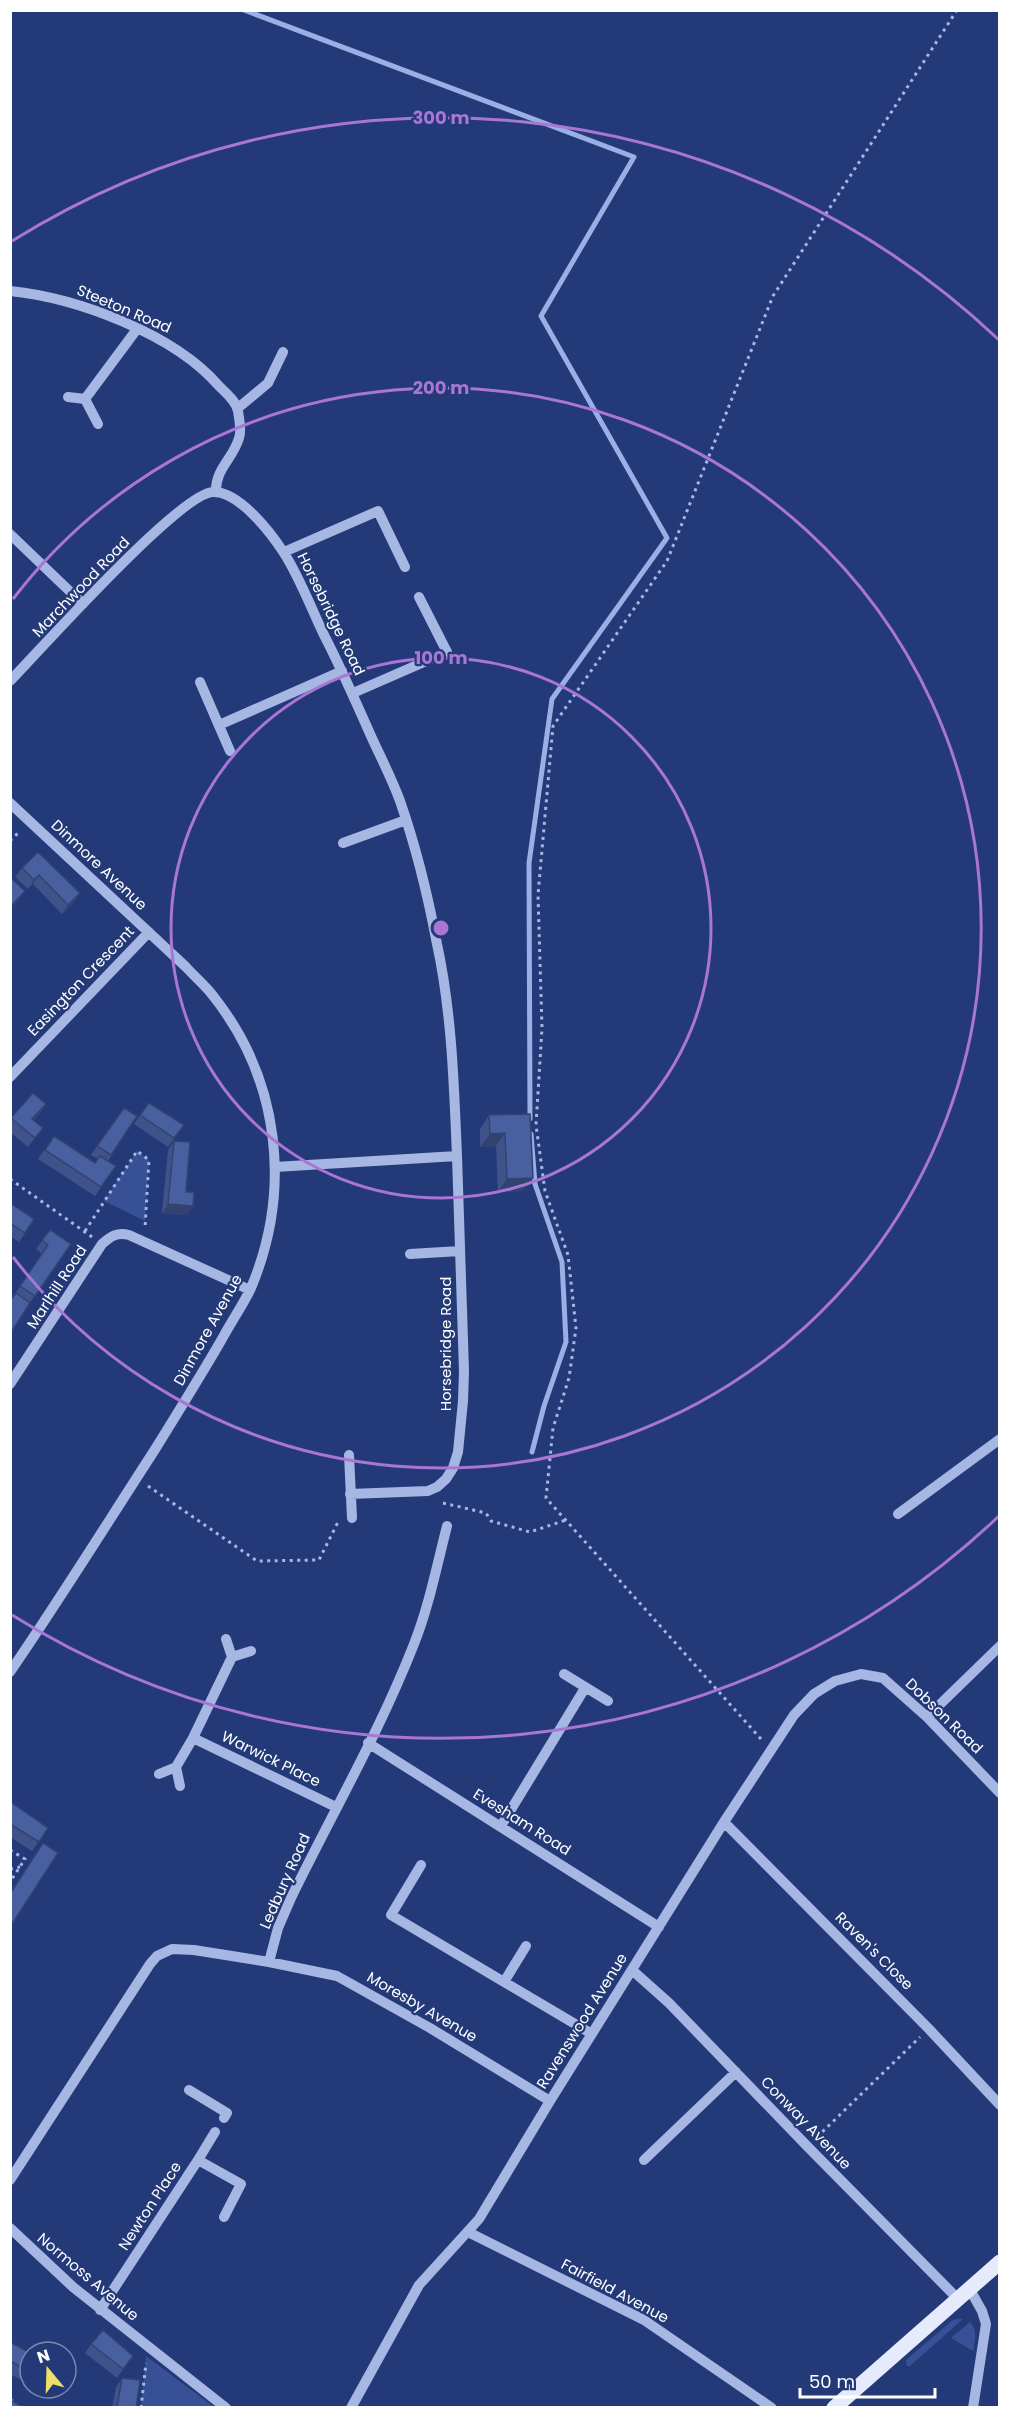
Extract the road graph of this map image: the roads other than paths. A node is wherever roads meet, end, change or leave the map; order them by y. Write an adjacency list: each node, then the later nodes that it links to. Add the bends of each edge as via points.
1 (10, 291): 2 (street, Steeton Road, via 64,301)
2 (137, 329): 5 (street); 6 (street, Steeton Road, via 177,348 198,364)
3 (284, 352): 6 (street, via 268,382)
4 (68, 397): 5 (street)
5 (84, 399): 7 (street)
6 (238, 408): 8 (street, via 239,438 216,477)
7 (98, 424)
8 (216, 492): 10 (street, Horsebridge Road, via 229,494 244,504); 13 (street, Marchwood Road, via 196,498 174,514)
9 (10, 534): 13 (street)
10 (284, 552): 11 (street, via 378,511); 14 (street, Horsebridge Road)
11 (405, 567)
12 (419, 597): 17 (street, via 447,652)
13 (83, 604): 15 (street, Marchwood Road)
14 (342, 670): 17 (street, Horsebridge Road); 18 (street)
15 (10, 681)
16 (200, 682): 18 (street)
17 (353, 693): 21 (street, Horsebridge Road)
18 (219, 725): 19 (street)
19 (230, 751)
20 (10, 804): 23 (street, Dinmore Avenue)
21 (406, 820): 22 (street); 25 (street, Horsebridge Road, via 444,979)
22 (343, 843)
23 (148, 932): 24 (street, Easington Crescent); 26 (street, Dinmore Avenue, via 214,996 239,1035 265,1094)
24 (10, 1077)
25 (457, 1156): 26 (street); 27 (street, Horsebridge Road)
26 (275, 1167): 29 (street, Dinmore Avenue, via 272,1220)
27 (460, 1251): 28 (street); 33 (street, Horsebridge Road, via 464,1371 458,1452 453,1468 446,1479 428,1491)
28 (410, 1254)
29 (250, 1290): 30 (street, Marlhill Road, via 143,1241 121,1233 114,1235 102,1244); 41 (street, Dinmore Avenue, via 186,1400)
30 (10, 1384)
31 (999, 1439): 34 (street)
32 (349, 1455): 33 (street)
33 (350, 1494): 35 (street)
34 (898, 1514)
35 (352, 1518)
36 (447, 1526): 48 (street, Ledbury Road, via 414,1644)
37 (226, 1640): 40 (street)
38 (999, 1646): 46 (street)
39 (251, 1651): 40 (street)
40 (232, 1657): 47 (street)
41 (10, 1672)
42 (564, 1674): 44 (street)
43 (861, 1674): 46 (street, Dobson Road, via 883,1678); 54 (street, Ravenswood Avenue, via 835,1681 814,1694 794,1715)
44 (585, 1688): 45 (street); 55 (street)
45 (608, 1701)
46 (927, 1717): 52 (street, Dobson Road)
47 (193, 1738): 49 (street); 53 (street, Warwick Place)
48 (368, 1743): 53 (street, Ledbury Road); 55 (street, Evesham Road)
49 (176, 1767): 50 (street); 51 (street)
50 (159, 1774)
51 (180, 1786)
52 (999, 1793)
53 (336, 1807): 59 (street, Ledbury Road, via 278,1928)
54 (724, 1822): 57 (street, Ravenswood Avenue); 66 (street, Raven's Close)
55 (501, 1826): 57 (street, Evesham Road)
56 (421, 1865): 61 (street, via 391,1915)
57 (659, 1927): 60 (street, Ravenswood Avenue)
58 (526, 1946): 61 (street)
59 (269, 1962): 65 (street, Moresby Avenue, via 337,1976); 71 (street, via 194,1950 172,1949 158,1956)
60 (632, 1970): 62 (street, Ravenswood Avenue); 63 (street, Conway Avenue, via 669,2002)
61 (504, 1982): 62 (street)
62 (591, 2034): 65 (street, Ravenswood Avenue)
63 (736, 2072): 70 (street); 76 (street, Conway Avenue, via 807,2146)
64 (189, 2090): 67 (street, via 227,2113)
65 (550, 2100): 74 (street, Ravenswood Avenue)
66 (999, 2105)
67 (224, 2118)
68 (215, 2132): 69 (street)
69 (198, 2160): 72 (street, Newton Place, via 241,2184); 77 (street, Newton Place)
70 (644, 2160)
71 (10, 2180)
72 (224, 2217)
73 (10, 2228): 77 (street, Normoss Avenue)
74 (468, 2232): 79 (street, Ravenswood Avenue, via 419,2285); 80 (street, Fairfield Avenue, via 644,2320)
75 (999, 2262): 76 (main road)
76 (963, 2293): 81 (main road); 82 (street, Conway Avenue, via 982,2311 986,2324)
77 (100, 2310): 78 (street, Normoss Avenue)
78 (226, 2408)
79 (351, 2408)
80 (772, 2408)
81 (834, 2408)
82 (973, 2408)

